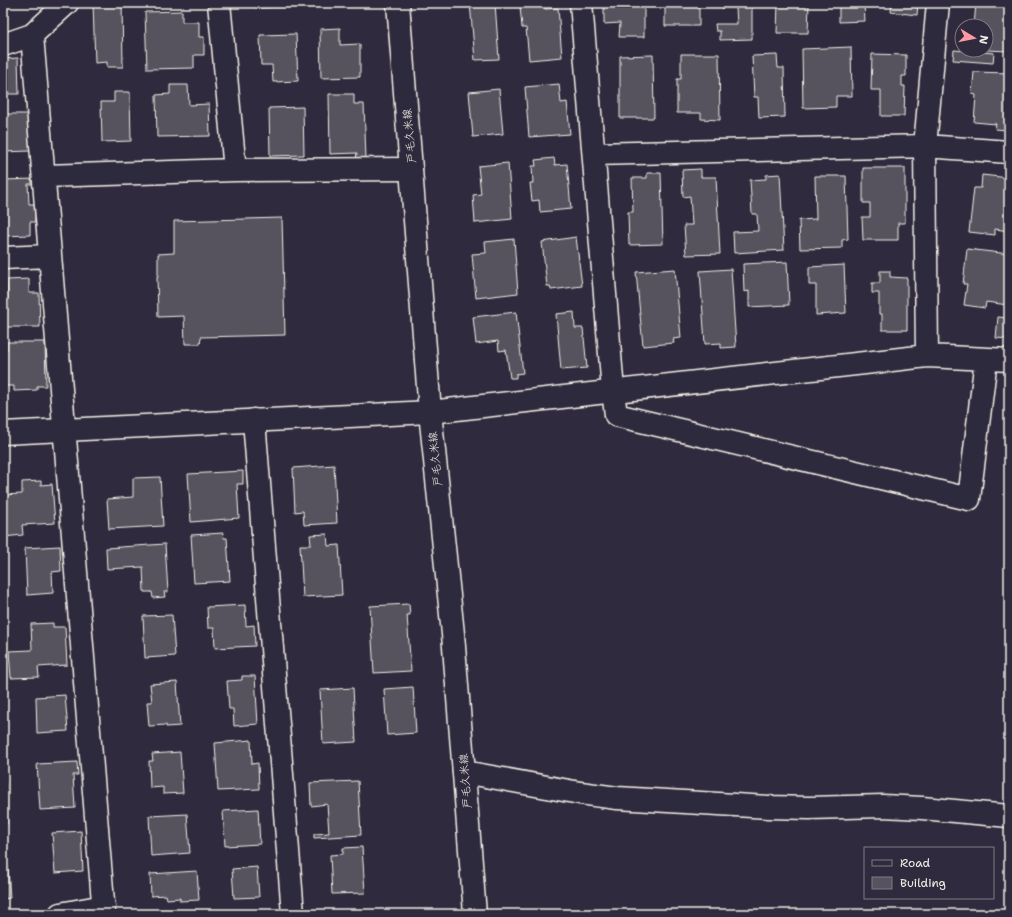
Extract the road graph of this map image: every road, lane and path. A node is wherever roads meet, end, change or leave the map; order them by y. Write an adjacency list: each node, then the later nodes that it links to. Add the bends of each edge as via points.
1 (67, 3): 6 (street)
2 (219, 3): 12 (street)
3 (398, 3): 11 (street, 戸毛久米線)
4 (581, 3): 10 (street)
5 (938, 3): 8 (street)
6 (32, 35): 7 (street); 13 (street)
7 (3, 45)
8 (925, 146): 9 (street); 10 (street); 16 (street)
9 (1009, 152)
10 (594, 154): 19 (street)
11 (411, 169): 12 (street); 20 (street, 戸毛久米線)
12 (236, 170): 13 (street)
13 (44, 176): 14 (street)
14 (50, 256): 15 (street); 22 (street)
15 (3, 258)
16 (927, 356): 17 (street); 19 (street)
17 (986, 359): 18 (street); 19 (street, via 969,499 616,415)
18 (1009, 360)
19 (613, 391): 20 (street)
20 (430, 412): 21 (street); 24 (street, 戸毛久米線, via 454,634)
21 (254, 420): 22 (street); 28 (street)
22 (65, 430): 23 (street); 26 (street)
23 (3, 433)
24 (464, 772): 25 (street, via 617,798 769,808 883,806); 29 (street, 戸毛久米線)
25 (1009, 816)
26 (104, 910): 27 (street)
27 (60, 914)
28 (293, 914)
29 (474, 914)

